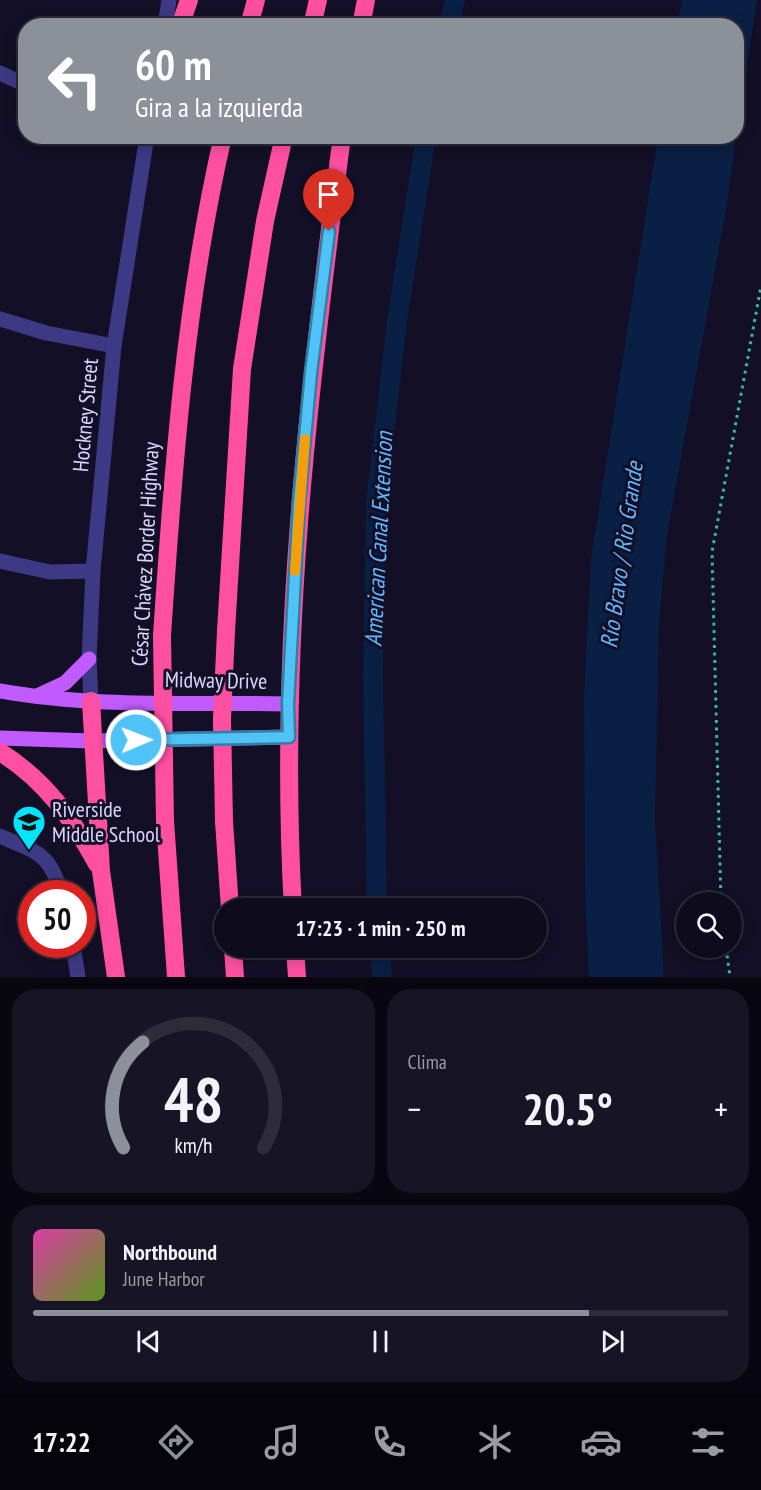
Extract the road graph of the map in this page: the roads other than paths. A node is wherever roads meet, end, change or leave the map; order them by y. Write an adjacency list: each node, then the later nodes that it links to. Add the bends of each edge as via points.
1 (169, 0): 6 (street)
2 (189, 0): 7 (highway)
3 (256, 0): 8 (highway)
4 (318, 0): 9 (highway)
5 (366, 0): 10 (highway)
6 (166, 18)
7 (183, 18)
8 (251, 18)
9 (314, 18)
10 (363, 18)
11 (0, 74): 12 (street)
12 (18, 82)
13 (146, 144): 18 (street, Hockney Street)
14 (222, 144): 40 (highway, César Chávez Border Highway, bridge, via 193,303 175,438 162,636 165,820)
15 (282, 144): 33 (highway, bridge, via 265,221 242,369 222,719)
16 (341, 144): 25 (highway, via 311,373)
17 (0, 319): 18 (street, via 46,333)
18 (114, 346): 20 (street, Hockney Street)
19 (0, 561): 20 (street, via 50,572)
20 (93, 571): 21 (street, Hockney Street)
21 (89, 659): 23 (main road, via 65,683); 24 (street, Hockney Street)
22 (0, 691): 23 (main road, Midway Drive)
23 (35, 697): 24 (main road, Midway Drive)
24 (92, 701): 25 (main road, Midway Drive); 28 (highway)
25 (288, 704): 26 (highway)
26 (289, 737): 28 (main road); 34 (highway)
27 (0, 738): 28 (main road)
28 (92, 741): 31 (highway)
29 (0, 752): 31 (highway, via 46,787 74,821)
30 (0, 836): 32 (street, via 46,859)
31 (101, 871): 39 (highway)
32 (58, 880)
33 (229, 898)
34 (293, 898)
35 (75, 958): 38 (street)
36 (234, 958): 41 (highway)
37 (296, 958): 42 (highway)
38 (78, 977)
39 (116, 977)
40 (176, 977)
41 (235, 977)
42 (297, 977)

